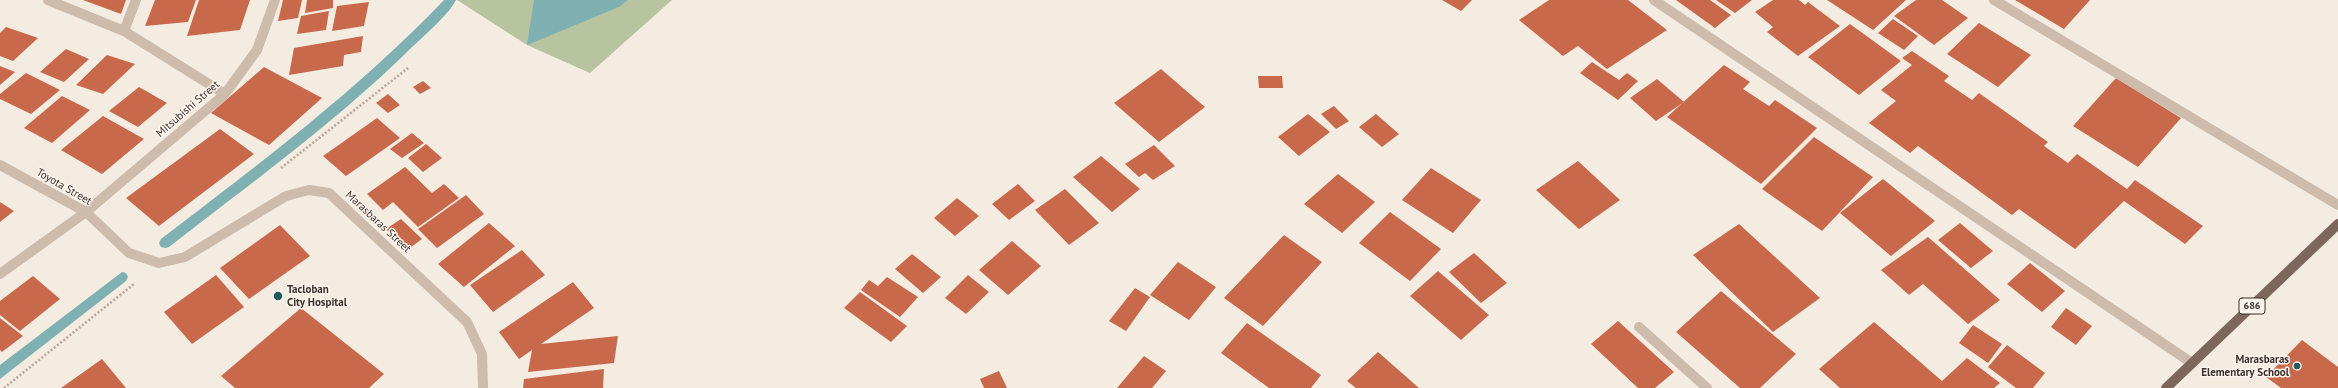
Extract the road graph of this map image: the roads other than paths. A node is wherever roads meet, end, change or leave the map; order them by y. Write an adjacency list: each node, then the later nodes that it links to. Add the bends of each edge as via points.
1 (48, 0): 6 (street)
2 (136, 0): 6 (street)
3 (275, 0): 7 (street, Mitsubishi Street, via 257,50)
4 (1654, 0): 15 (street)
5 (1994, 0): 9 (street)
6 (124, 31): 7 (street)
7 (225, 94): 10 (street, Mitsubishi Street)
8 (0, 166): 10 (street, Toyota Street)
9 (2338, 205)
10 (86, 212): 12 (street, Toyota Street, via 129,253); 13 (street, Mitsubishi Street)
11 (2338, 224): 15 (main road, 686)
12 (159, 263): 16 (street, Marasbaras Street, via 186,257 286,196 309,190 329,193 467,322 482,354)
13 (0, 274)
14 (1639, 327): 17 (street)
15 (2192, 363): 18 (main road, 686)
16 (483, 388)
17 (1707, 388)
18 (2166, 388)

